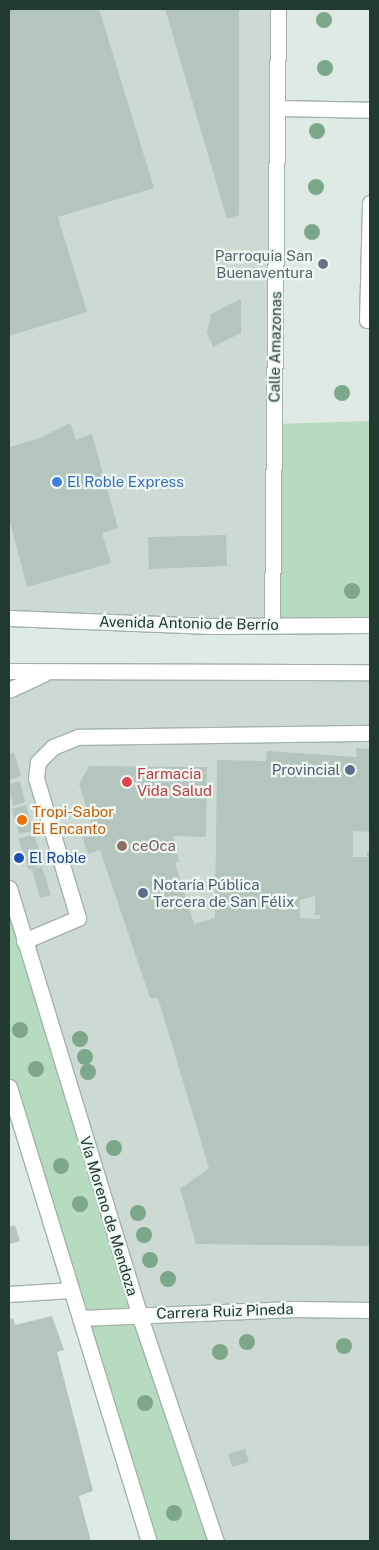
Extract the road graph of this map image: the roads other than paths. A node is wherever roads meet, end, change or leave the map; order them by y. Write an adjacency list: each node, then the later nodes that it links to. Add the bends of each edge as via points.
1 (278, 9): 2 (street, Calle Amazonas)
2 (277, 108): 3 (street); 8 (street, Calle Amazonas)
3 (370, 110)
4 (370, 203): 5 (street)
5 (367, 320)
6 (9, 618): 8 (street, Avenida Antonio de Berrío)
7 (370, 624): 8 (street, Avenida Antonio de Berrío)
8 (272, 625)
9 (9, 671): 10 (street)
10 (49, 671): 11 (street); 12 (street)
11 (370, 672)
12 (9, 690)
13 (370, 733): 15 (street, via 78,738 53,748 38,762 36,778 78,918)
14 (9, 888): 15 (street, Vía Moreno de Mendoza)
15 (24, 941): 20 (street, Vía Moreno de Mendoza)
16 (9, 1086): 17 (street)
17 (71, 1290): 18 (street); 21 (street)
18 (9, 1294)
19 (370, 1310): 20 (street, Carrera Ruiz Pineda)
20 (139, 1314): 21 (street, Carrera Ruiz Pineda); 23 (street, Vía Moreno de Mendoza)
21 (80, 1318): 22 (street)
22 (149, 1541)
23 (216, 1541)

